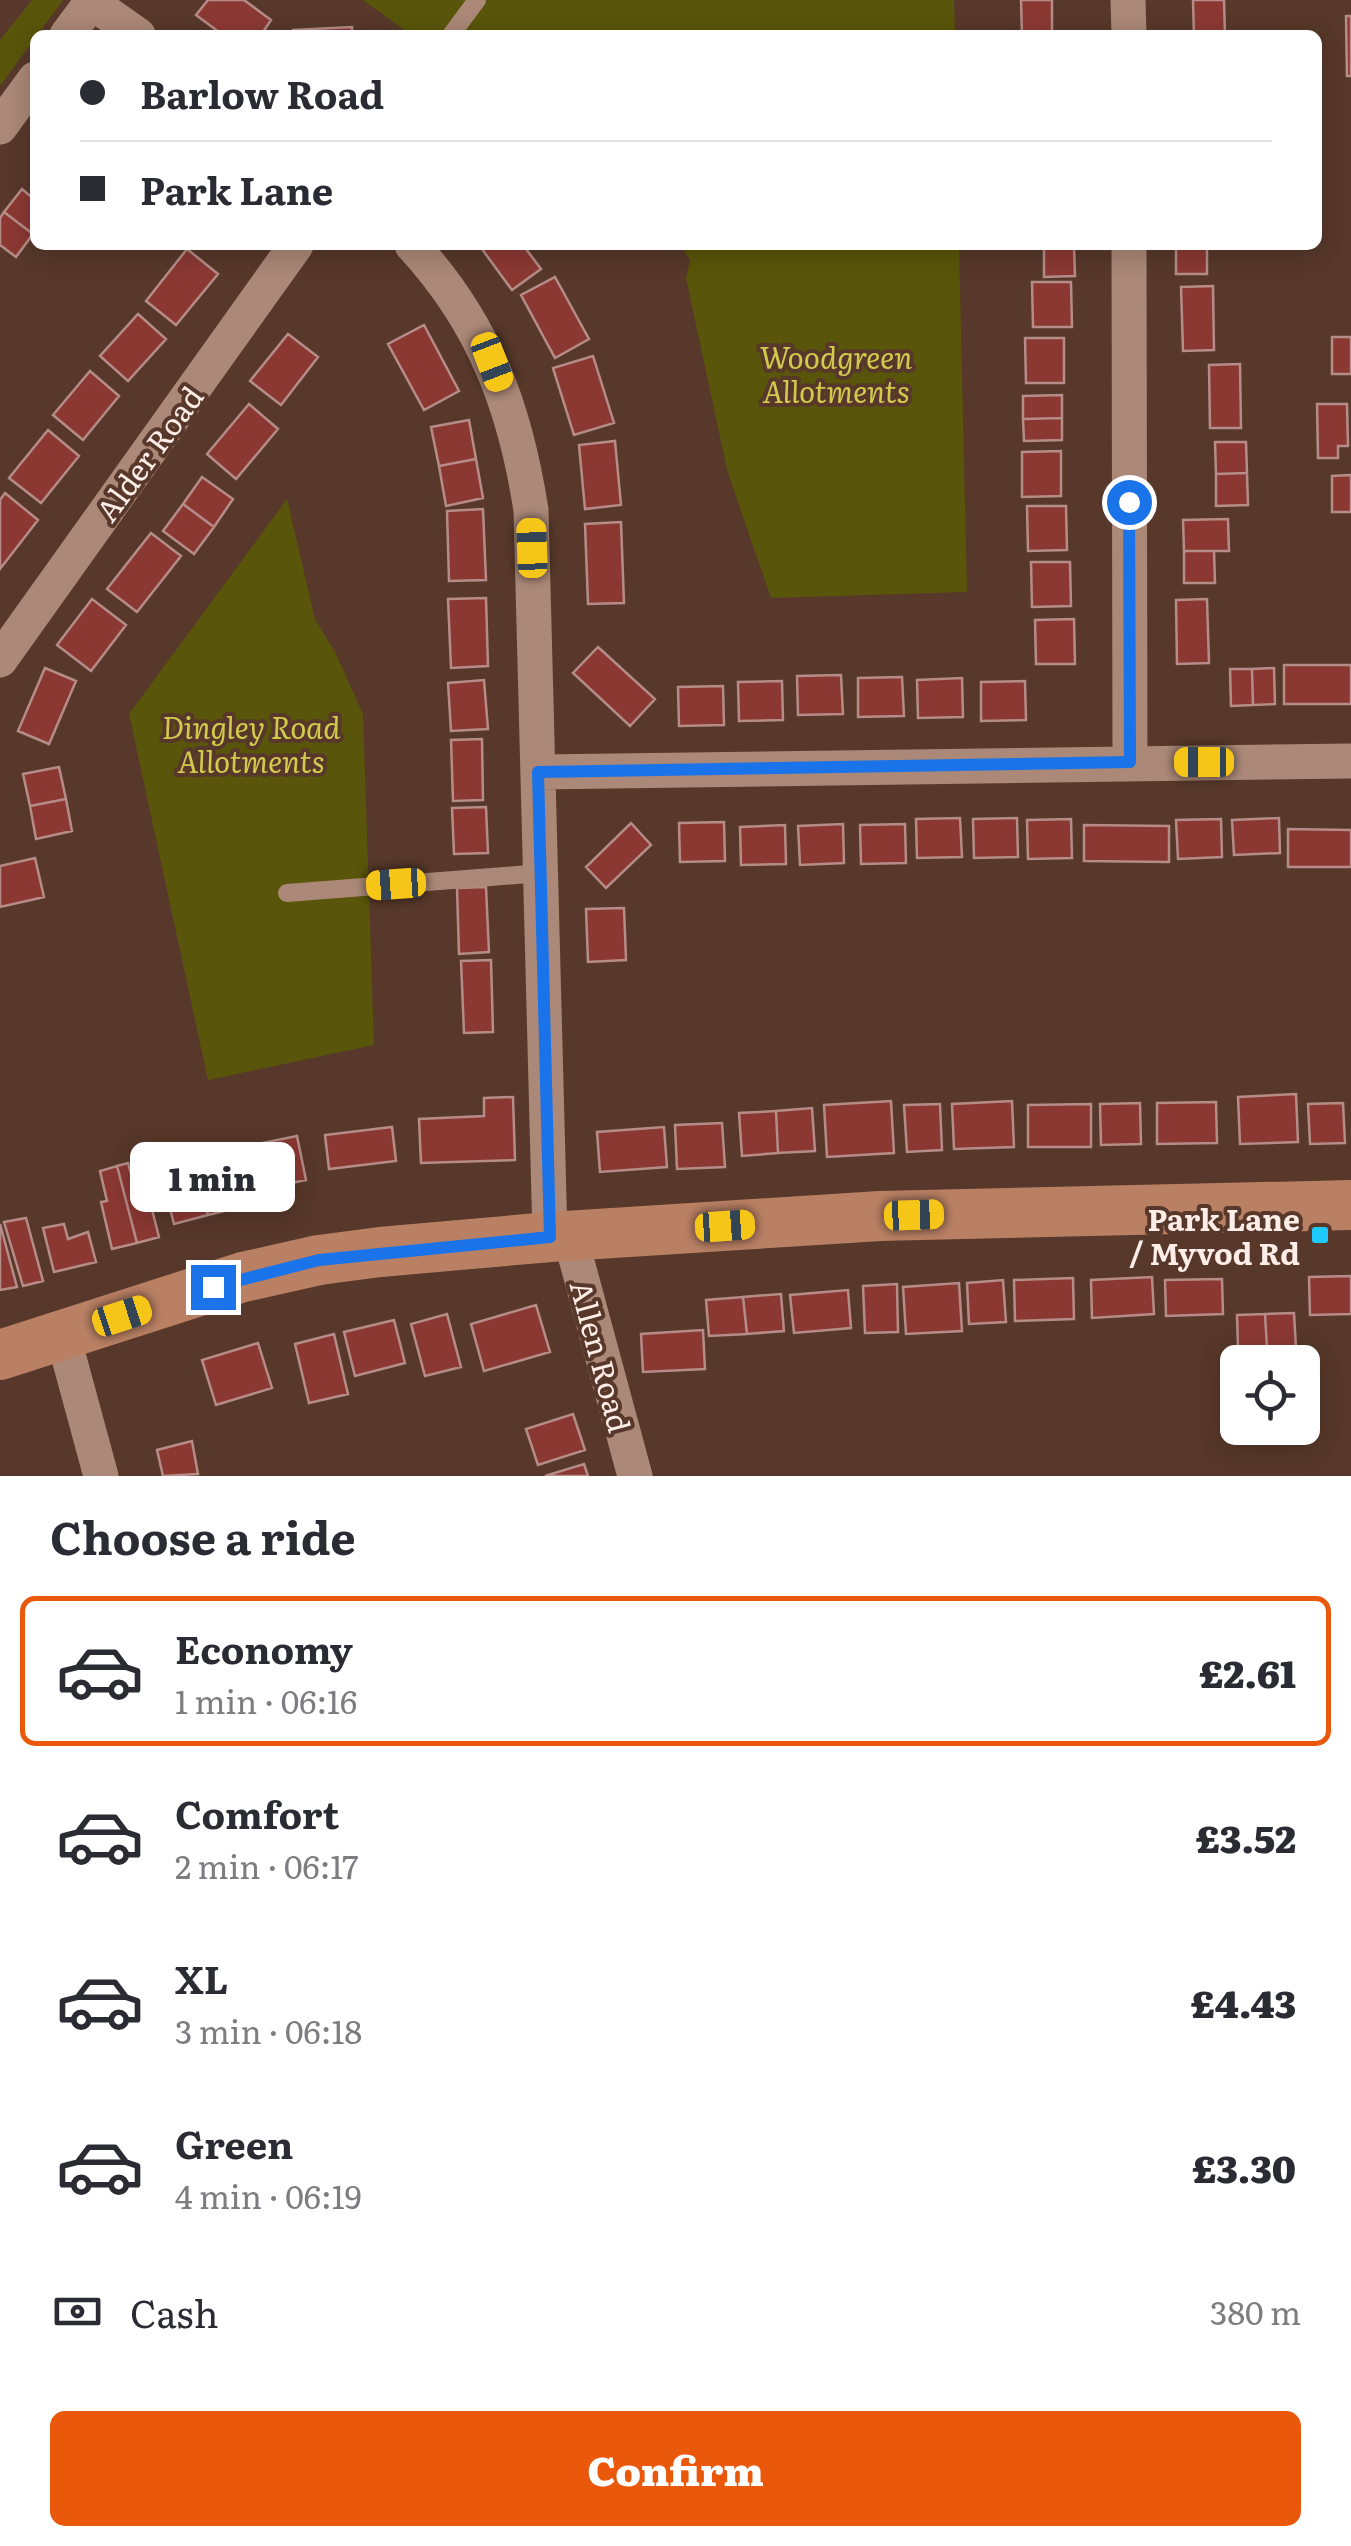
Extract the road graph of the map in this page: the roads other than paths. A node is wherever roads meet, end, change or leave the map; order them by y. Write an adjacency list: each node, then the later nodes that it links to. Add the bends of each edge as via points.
1 (477, 0): 6 (lane)
2 (1128, 0): 7 (street)
3 (92, 1): 4 (street); 5 (street)
4 (72, 30)
5 (131, 30)
6 (456, 30)
7 (1128, 30)
8 (30, 86): 9 (street)
9 (0, 127)
10 (292, 250): 13 (street, Alder Road)
11 (416, 250): 16 (street, Allen Road, via 462,307 492,362 520,444 532,510)
12 (1129, 250): 15 (street)
13 (0, 660)
14 (1351, 760): 15 (street)
15 (1130, 762): 16 (street)
16 (538, 772): 17 (street, Allen Road)
17 (542, 873): 18 (lane); 20 (street, Allen Road)
18 (287, 893)
19 (1348, 1206): 20 (main road, via 880,1216)
20 (560, 1236): 21 (main road, via 319,1260 243,1277); 24 (street, Allen Road)
21 (62, 1336): 22 (main road); 23 (street)
22 (0, 1356)
23 (101, 1476)
24 (634, 1476)

